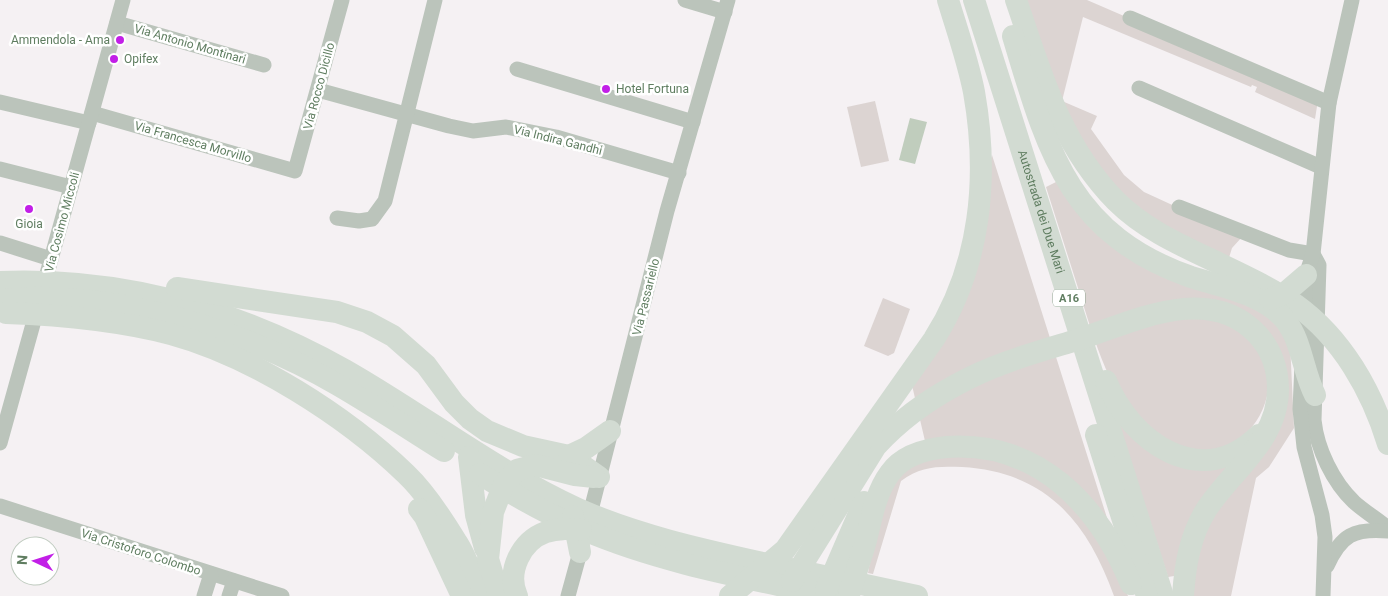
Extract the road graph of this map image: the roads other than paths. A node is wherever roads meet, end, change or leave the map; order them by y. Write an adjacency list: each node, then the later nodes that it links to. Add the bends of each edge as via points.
1 (123, 0): 13 (street, Via Cosimo Miccoli)
2 (342, 0): 17 (street, Via Rocco Dicillo)
3 (435, 0): 20 (street)
4 (685, 0): 10 (street)
5 (948, 0): 54 (highway, via 977,110 980,176 972,254 946,319)
6 (958, 0): 76 (highway, Autostrada dei Due Mari / A16)
7 (1003, 0): 37 (highway, via 1044,136 1068,185 1085,208 1106,229 1149,258 1172,270)
8 (1016, 0): 47 (highway, via 1056,112 1080,158 1098,181 1136,218 1199,254 1277,292 1309,315 1354,366)
9 (1352, 0): 19 (street)
10 (726, 6): 22 (street, Via Passariello)
11 (976, 7): 43 (highway, via 1050,210 1102,370 1126,416 1149,440 1170,454 1205,460 1232,453 1244,446 1265,428); 77 (highway, Autostrada dei Due Mari / A16)
12 (1130, 18): 19 (street)
13 (117, 23): 14 (street, Via Antonio Montinari); 21 (street, Via Cosimo Miccoli)
14 (264, 65)
15 (517, 69): 22 (street)
16 (1139, 88): 23 (street)
17 (318, 90): 20 (street, Via Indira Gandhi); 25 (street, Via Rocco Dicillo)
18 (0, 102): 21 (street, Via Francesca Morvillo)
19 (1329, 103): 23 (street)
20 (407, 113): 26 (street, Via Indira Gandhi, via 473,131 506,127 556,137); 29 (street, via 385,201 372,219)
21 (90, 118): 25 (street, Via Francesca Morvillo); 27 (street, Via Cosimo Miccoli)
22 (693, 122): 26 (street, Via Passariello)
23 (1321, 167): 31 (street)
24 (0, 168): 27 (street)
25 (295, 171)
26 (679, 173): 45 (street, Via Passariello)
27 (71, 187): 35 (street, Via Cosimo Miccoli)
28 (1179, 207): 31 (street, via 1289,250)
29 (337, 218)
30 (0, 243): 35 (street)
31 (1313, 254): 32 (street); 41 (street, via 1319,265)
32 (1306, 275): 37 (highway, via 1285,293); 39 (street)
33 (0, 276): 35 (highway)
34 (0, 282): 35 (highway)
35 (44, 288): 36 (highway); 38 (highway); 40 (highway, via 143,293 193,304 274,333); 42 (highway, via 77,273 337,312 367,322 393,336 426,365); 46 (street, Via Cosimo Miccoli); 48 (highway, via 127,325 172,335 230,356 282,382)
36 (0, 300)
37 (1260, 300): 39 (highway, via 1286,322)
38 (0, 313)
39 (1301, 357): 41 (highway); 57 (street, via 1301,425 1322,515)
40 (342, 377): 53 (highway, via 519,498); 74 (highway, via 509,474 579,509 638,533)
41 (1315, 395): 52 (street, via 1315,428 1321,450 1332,471 1354,502)
42 (454, 403): 49 (highway, via 478,425); 56 (highway, via 467,438 476,515)
43 (1273, 416): 44 (highway, via 1278,391 1272,357 1261,338 1238,318 1220,311 1192,308 1117,327 990,368 955,385); 78 (highway, via 1260,445 1214,499 1200,522 1186,562)
44 (900, 424): 70 (highway, via 888,433 866,460); 71 (highway, via 884,452)
45 (610, 431): 49 (highway); 50 (street, Via Passariello)
46 (0, 443)
47 (1388, 444)
48 (372, 446): 63 (highway, via 425,517); 64 (highway, via 407,475 436,510 458,543)
49 (560, 462): 50 (highway); 55 (highway); 56 (highway, via 517,470 504,484 493,512)
50 (599, 477): 55 (street, Via Passariello)
51 (0, 506): 58 (street, Via Cristoforo Colombo)
52 (1388, 529): 57 (street, via 1370,529 1348,536 1336,546)
53 (584, 530): 66 (highway, via 559,529 530,542 515,566 513,578); 72 (highway, via 720,572)
54 (785, 550): 68 (highway); 69 (highway)
55 (580, 552): 67 (street, Via Passariello)
56 (488, 559): 65 (highway)
57 (1325, 570): 79 (street)
58 (211, 574): 59 (street, Via Cristoforo Colombo); 60 (street)
59 (234, 581): 61 (street); 62 (street, Via Cristoforo Colombo)
60 (204, 596)
61 (229, 596)
62 (282, 596)
63 (462, 596)
64 (481, 596)
65 (498, 596)
66 (517, 596)
67 (568, 596)
68 (730, 596)
69 (748, 596)
70 (783, 596)
71 (823, 596)
72 (830, 596)
73 (848, 596): 75 (highway, via 876,504 890,473 922,451 958,446 1002,452 1054,476 1101,529 1117,554)
74 (917, 596)
75 (1136, 596)
76 (1147, 596)
77 (1164, 596)
78 (1183, 596)
79 (1323, 596)

